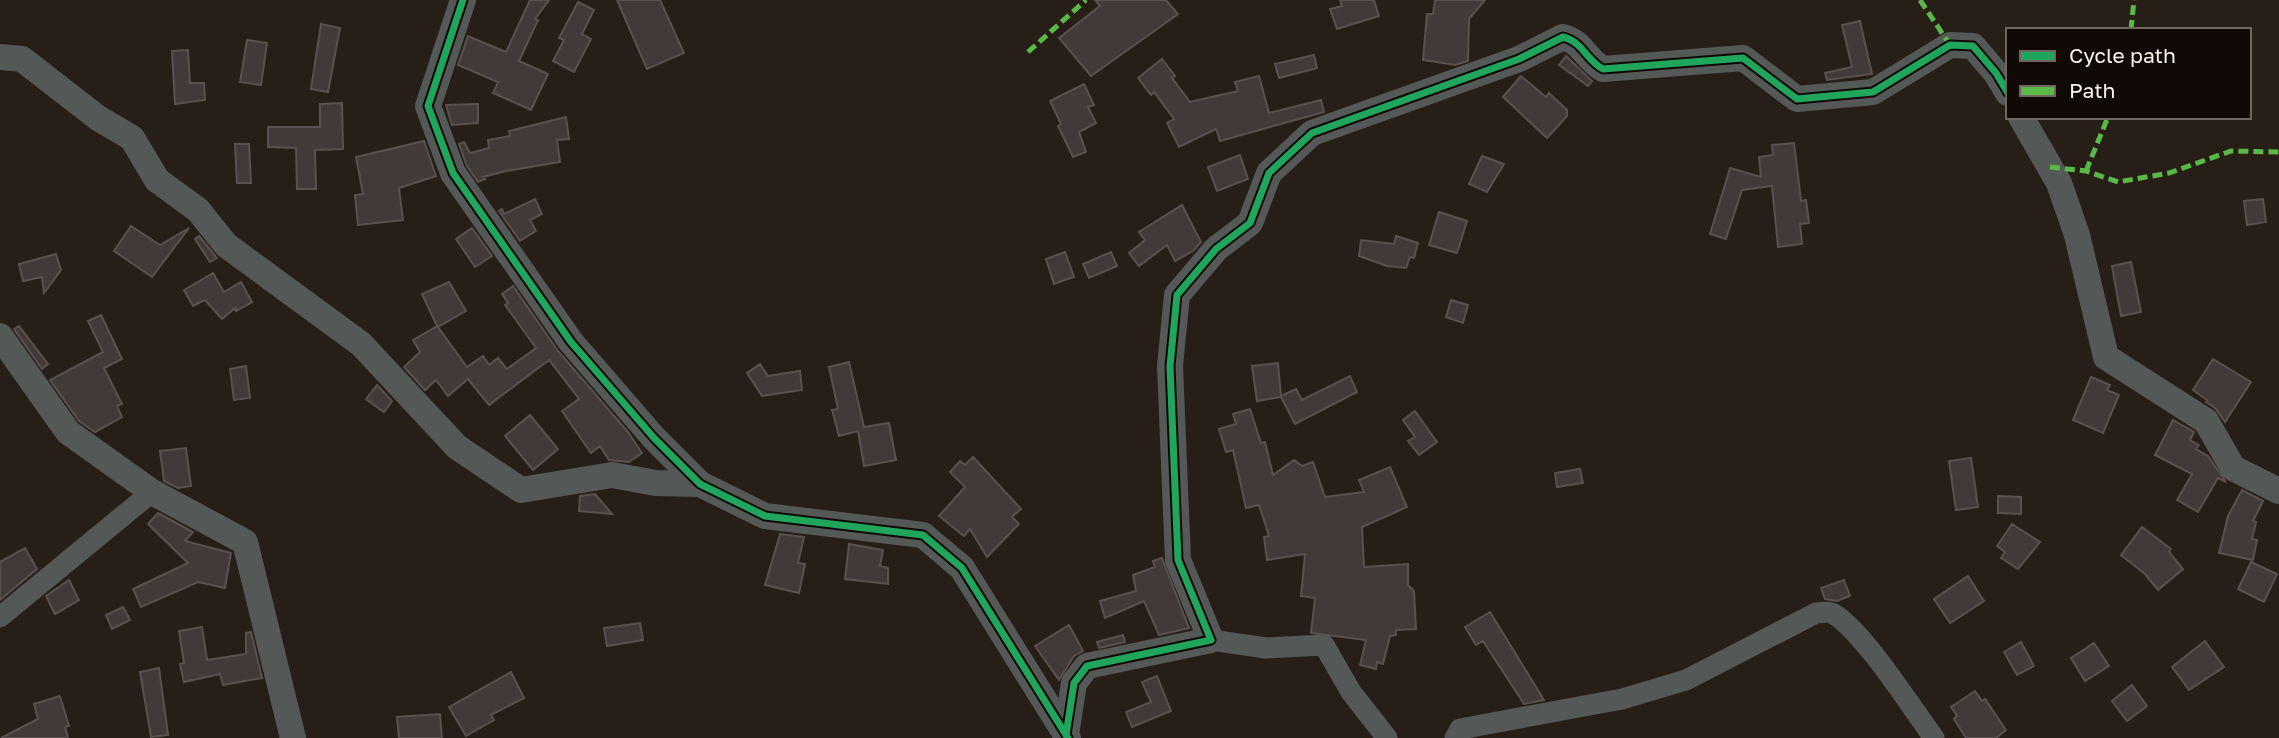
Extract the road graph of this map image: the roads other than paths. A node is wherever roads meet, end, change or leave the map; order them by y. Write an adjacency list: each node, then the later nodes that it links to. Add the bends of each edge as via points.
1 (463, 0): 6 (street, via 428,106 453,173 571,342 654,439)
2 (0, 57): 6 (street, via 22,59 98,118 132,138 157,180 198,210 226,245 361,344 457,447 521,490 612,475)
3 (2006, 90): 10 (street, via 1973,46 1950,45 1873,92 1797,99 1743,58 1603,69 1582,46 1563,37 1519,60 1312,133 1269,173 1250,223 1216,249 1177,295 1170,366 1178,560)
4 (2022, 119): 7 (street, via 2059,183 2077,234 2106,357 2206,421 2233,468)
5 (0, 336): 8 (street, via 68,432)
6 (700, 484): 11 (street, via 765,516 923,535 962,568)
7 (2279, 491)
8 (152, 492): 9 (street); 12 (street, via 245,542)
9 (0, 617)
10 (1211, 640): 11 (street, via 1087,666 1074,683); 13 (street, via 1266,648 1324,645 1351,692)
11 (1067, 736)
12 (293, 738)
13 (1387, 738)
14 (1455, 738): 15 (street, via 1460,729 1622,699 1685,680 1816,613 1828,612 1872,654)
15 (1934, 738)

